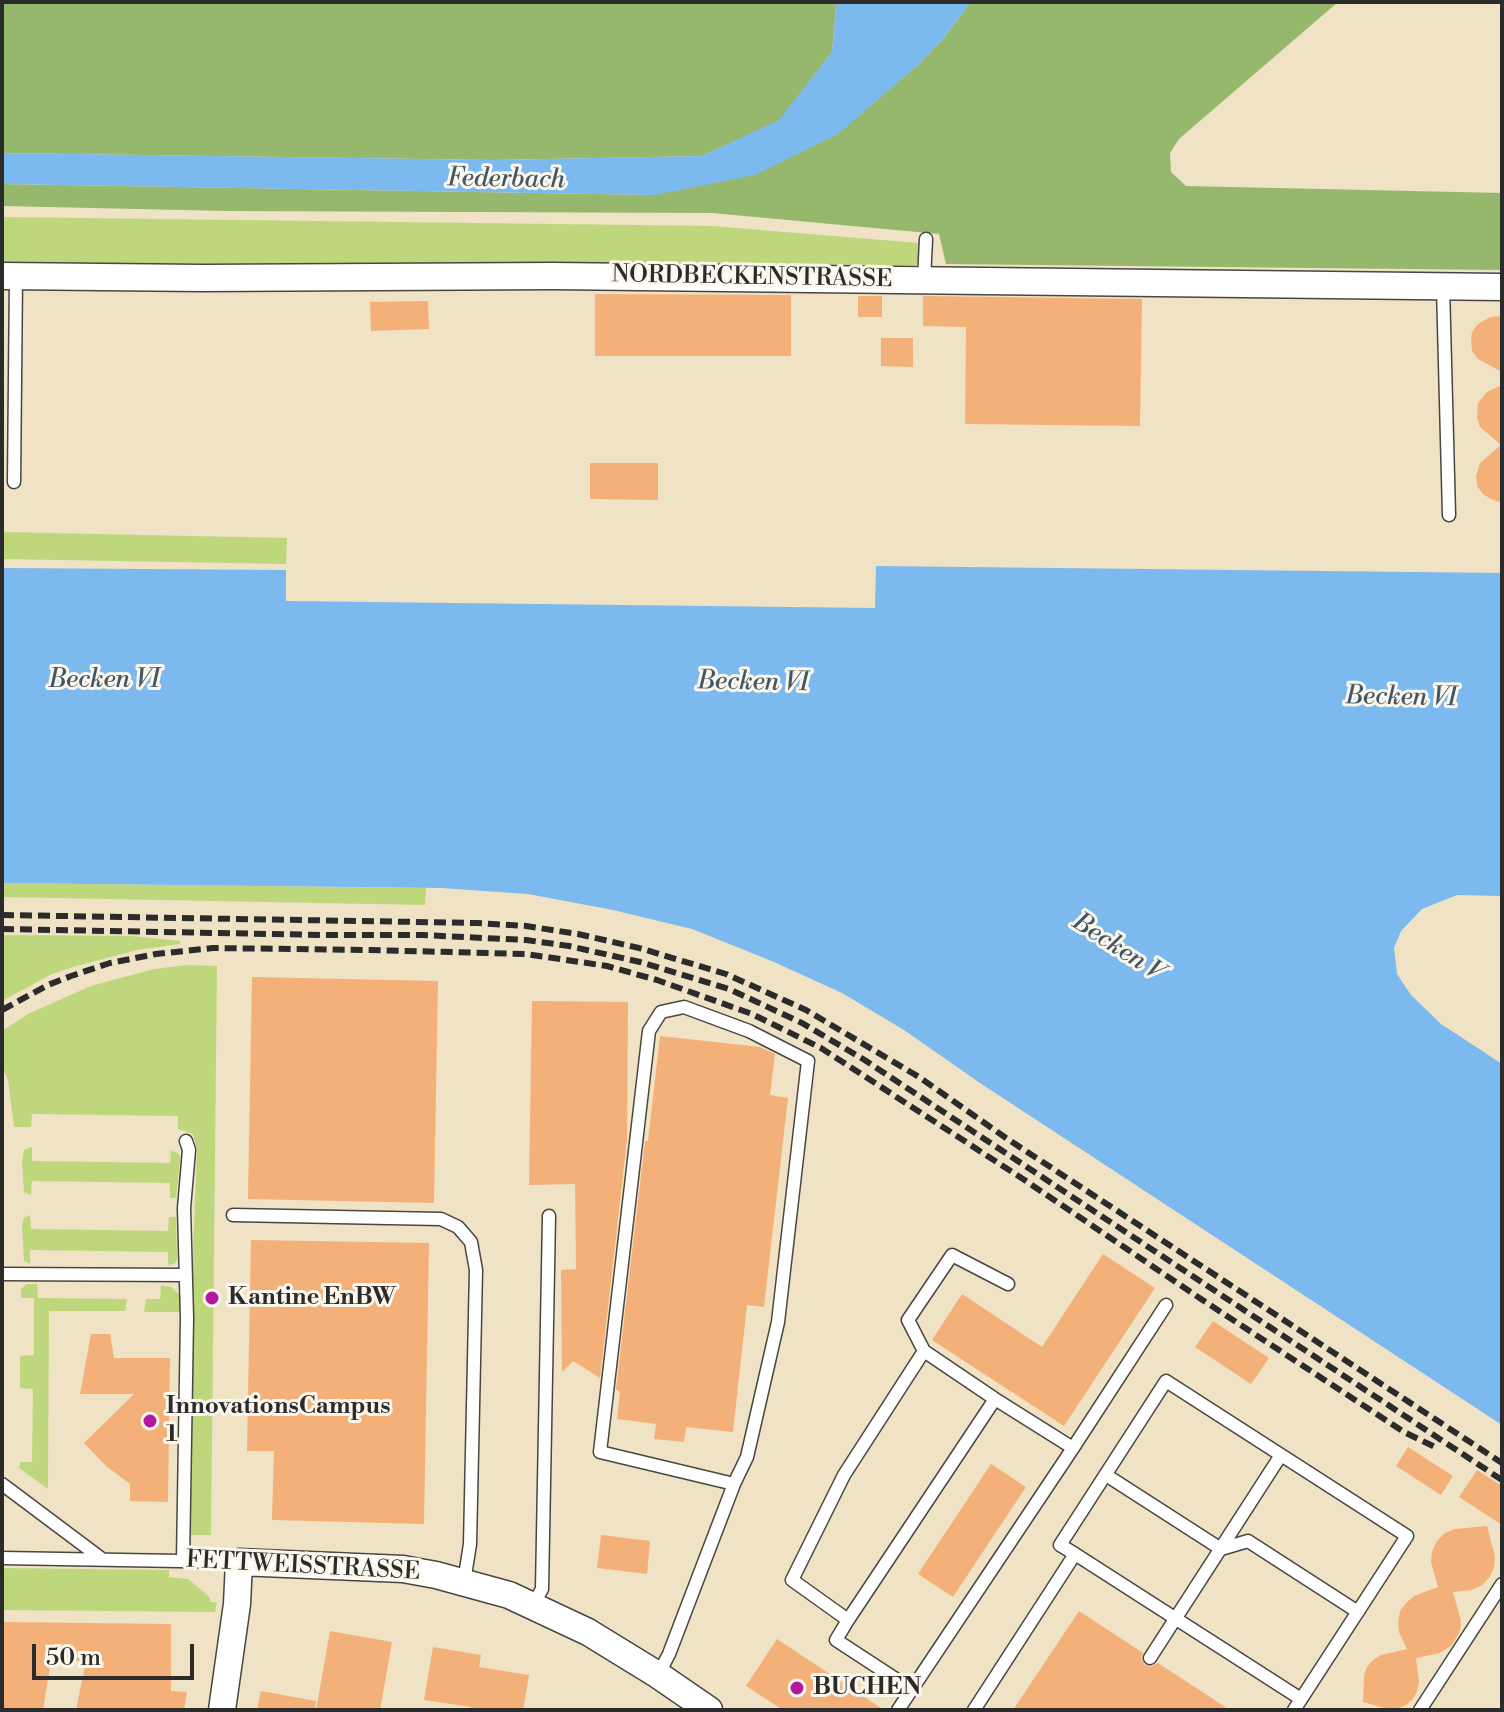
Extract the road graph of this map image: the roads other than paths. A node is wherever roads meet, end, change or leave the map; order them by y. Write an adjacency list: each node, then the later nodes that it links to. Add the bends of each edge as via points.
1 (926, 239): 3 (lane)
2 (9, 276): 3 (street, NORDBECKENSTRASSE); 6 (lane)
3 (924, 280): 4 (street, NORDBECKENSTRASSE)
4 (1443, 287): 5 (street, NORDBECKENSTRASSE); 7 (lane)
5 (1502, 287)
6 (14, 482)
7 (1449, 515)
8 (186, 1141): 12 (lane)
9 (233, 1215): 28 (lane, via 441,1219 471,1242 476,1270 471,1528)
10 (549, 1216): 30 (lane, via 542,1589)
11 (2, 1274): 12 (lane)
12 (185, 1275): 26 (lane)
13 (1008, 1284): 15 (lane, via 952,1255 908,1320)
14 (1166, 1305): 17 (lane)
15 (924, 1351): 16 (lane); 33 (lane, via 844,1475 792,1580)
16 (995, 1399): 17 (lane); 33 (lane)
17 (1073, 1448): 36 (lane)
18 (1281, 1455): 19 (lane, via 1166,1381); 22 (lane); 31 (lane, via 1407,1536)
19 (1106, 1475): 22 (lane); 23 (lane, via 1060,1545)
20 (2, 1484): 25 (lane)
21 (734, 1484): 21 (lane, via 747,1457 778,1322 808,1061 684,1007 661,1012 649,1031 600,1452); 35 (lane)
22 (1221, 1549): 31 (lane, via 1248,1541); 32 (lane)
23 (1075, 1554): 32 (lane); 41 (lane)
24 (2, 1558): 25 (lane, FETTWEISSTRASSE)
25 (103, 1560): 26 (lane, FETTWEISSTRASSE)
26 (183, 1560): 27 (lane, FETTWEISSTRASSE)
27 (239, 1562): 28 (street, FETTWEISSTRASSE, via 403,1569); 38 (street)
28 (464, 1582): 30 (street, FETTWEISSTRASSE)
29 (1502, 1584): 42 (lane)
30 (533, 1605): 35 (street, FETTWEISSTRASSE)
31 (1358, 1612): 37 (lane)
32 (1176, 1619): 34 (lane); 37 (lane)
33 (848, 1620): 36 (lane, via 836,1640)
34 (1150, 1658)
35 (658, 1675): 39 (street, FETTWEISSTRASSE)
36 (911, 1689): 40 (lane)
37 (1297, 1705)
38 (222, 1710)
39 (709, 1710)
40 (898, 1710)
41 (974, 1710)
42 (1420, 1710)

